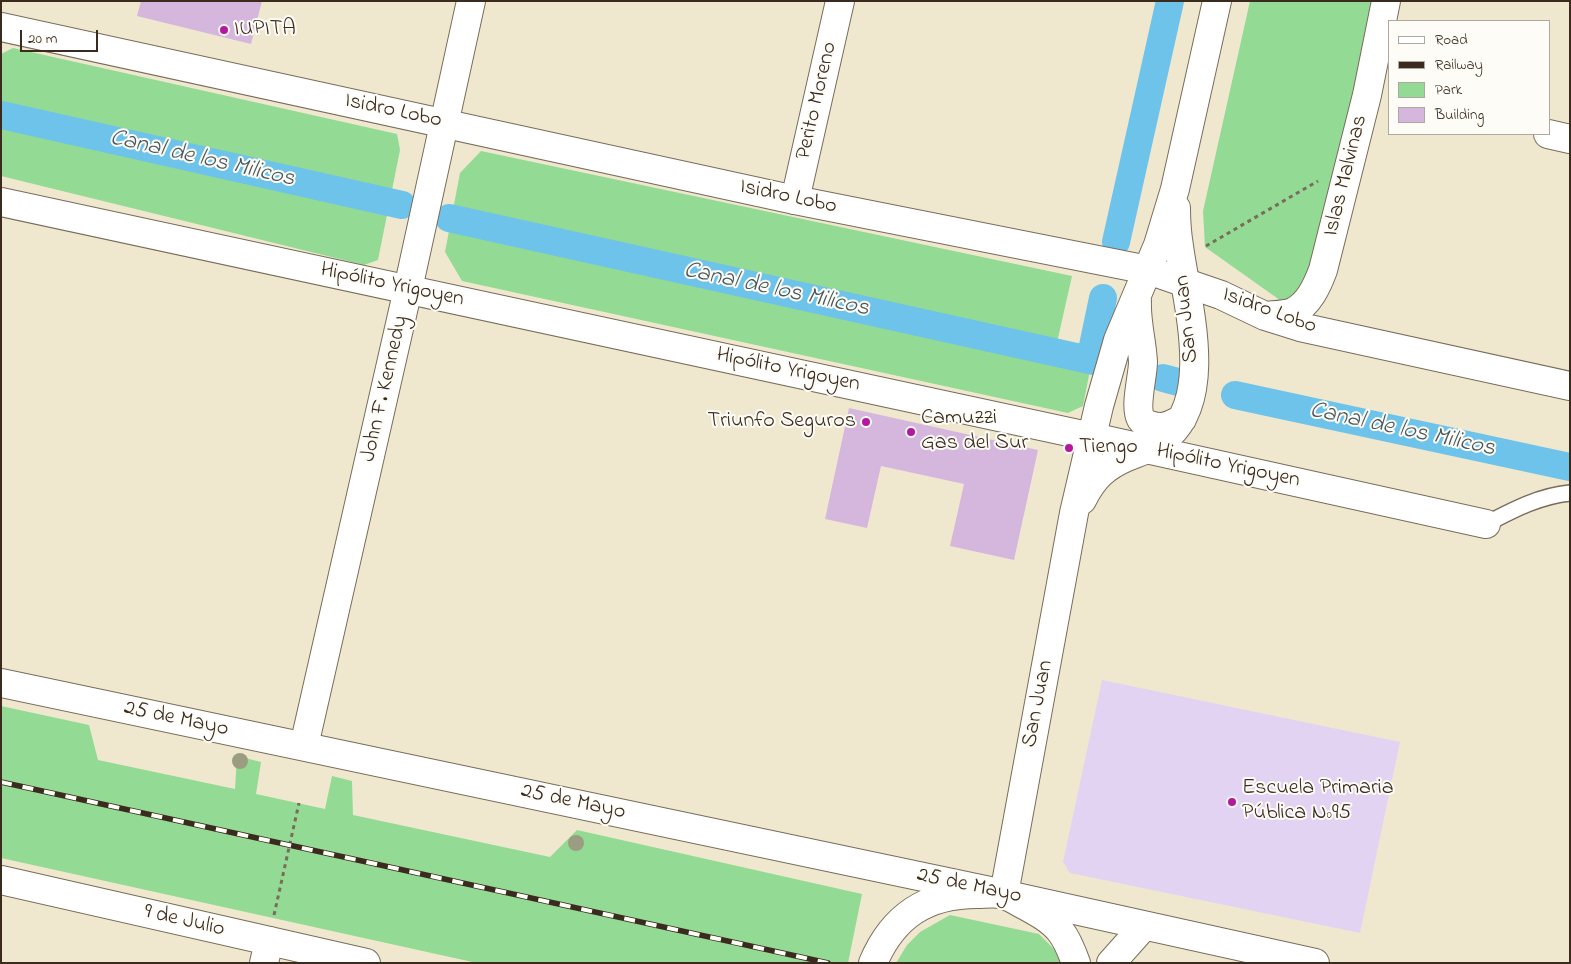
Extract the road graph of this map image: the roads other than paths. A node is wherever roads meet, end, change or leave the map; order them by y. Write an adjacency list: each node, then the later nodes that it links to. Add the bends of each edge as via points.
1 (471, 1): 7 (street, John F. Kennedy)
2 (840, 1): 11 (street, Perito Moreno)
3 (1217, 1): 10 (street, San Juan)
4 (1386, 1): 6 (street, Islas Malvinas)
5 (1, 27): 7 (street, Isidro Lobo)
6 (1379, 97): 17 (street, Islas Malvinas, via 1350,162 1316,289 1292,312)
7 (444, 123): 11 (street, Isidro Lobo); 15 (street, John F. Kennedy)
8 (1551, 135): 9 (street)
9 (1570, 138)
10 (1175, 189): 13 (street, San Juan); 14 (street, San Juan)
11 (795, 200): 13 (street, Isidro Lobo)
12 (1, 202): 15 (street, Hipólito Yrigoyen)
13 (1148, 270): 14 (street, Isidro Lobo); 16 (street, San Juan)
14 (1185, 282): 17 (street, Isidro Lobo); 19 (street, San Juan, via 1195,363 1190,396)
15 (408, 289): 20 (street, Hipólito Yrigoyen); 26 (street, John F. Kennedy)
16 (1137, 294): 19 (street, via 1136,315 1143,364 1140,419 1146,424 1165,428); 20 (street, San Juan, via 1118,340)
17 (1265, 316): 18 (street, Isidro Lobo, via 1300,327)
18 (1570, 386)
19 (1182, 419): 21 (street, San Juan, via 1168,436)
20 (1092, 437): 21 (street, Hipólito Yrigoyen); 23 (street, San Juan)
21 (1149, 449): 23 (street, San Juan, via 1110,466 1092,482); 24 (street, Hipólito Yrigoyen)
22 (1570, 493): 24 (lane, Hipólito Yrigoyen, via 1552,495 1516,508)
23 (1074, 514): 28 (street, San Juan)
24 (1486, 524)
25 (1, 683): 26 (street, 25 de Mayo)
26 (304, 746): 28 (street, 25 de Mayo)
27 (1, 880): 30 (street, 9 de Julio)
28 (1004, 894): 29 (street, 25 de Mayo); 32 (street, via 956,894 919,907 893,929 880,946); 33 (street, via 1041,914 1060,931)
29 (1144, 926): 34 (street); 35 (street, 25 de Mayo)
30 (269, 941): 31 (street, 9 de Julio)
31 (366, 963)
32 (873, 963)
33 (1076, 963)
34 (1111, 963)
35 (1315, 963)

